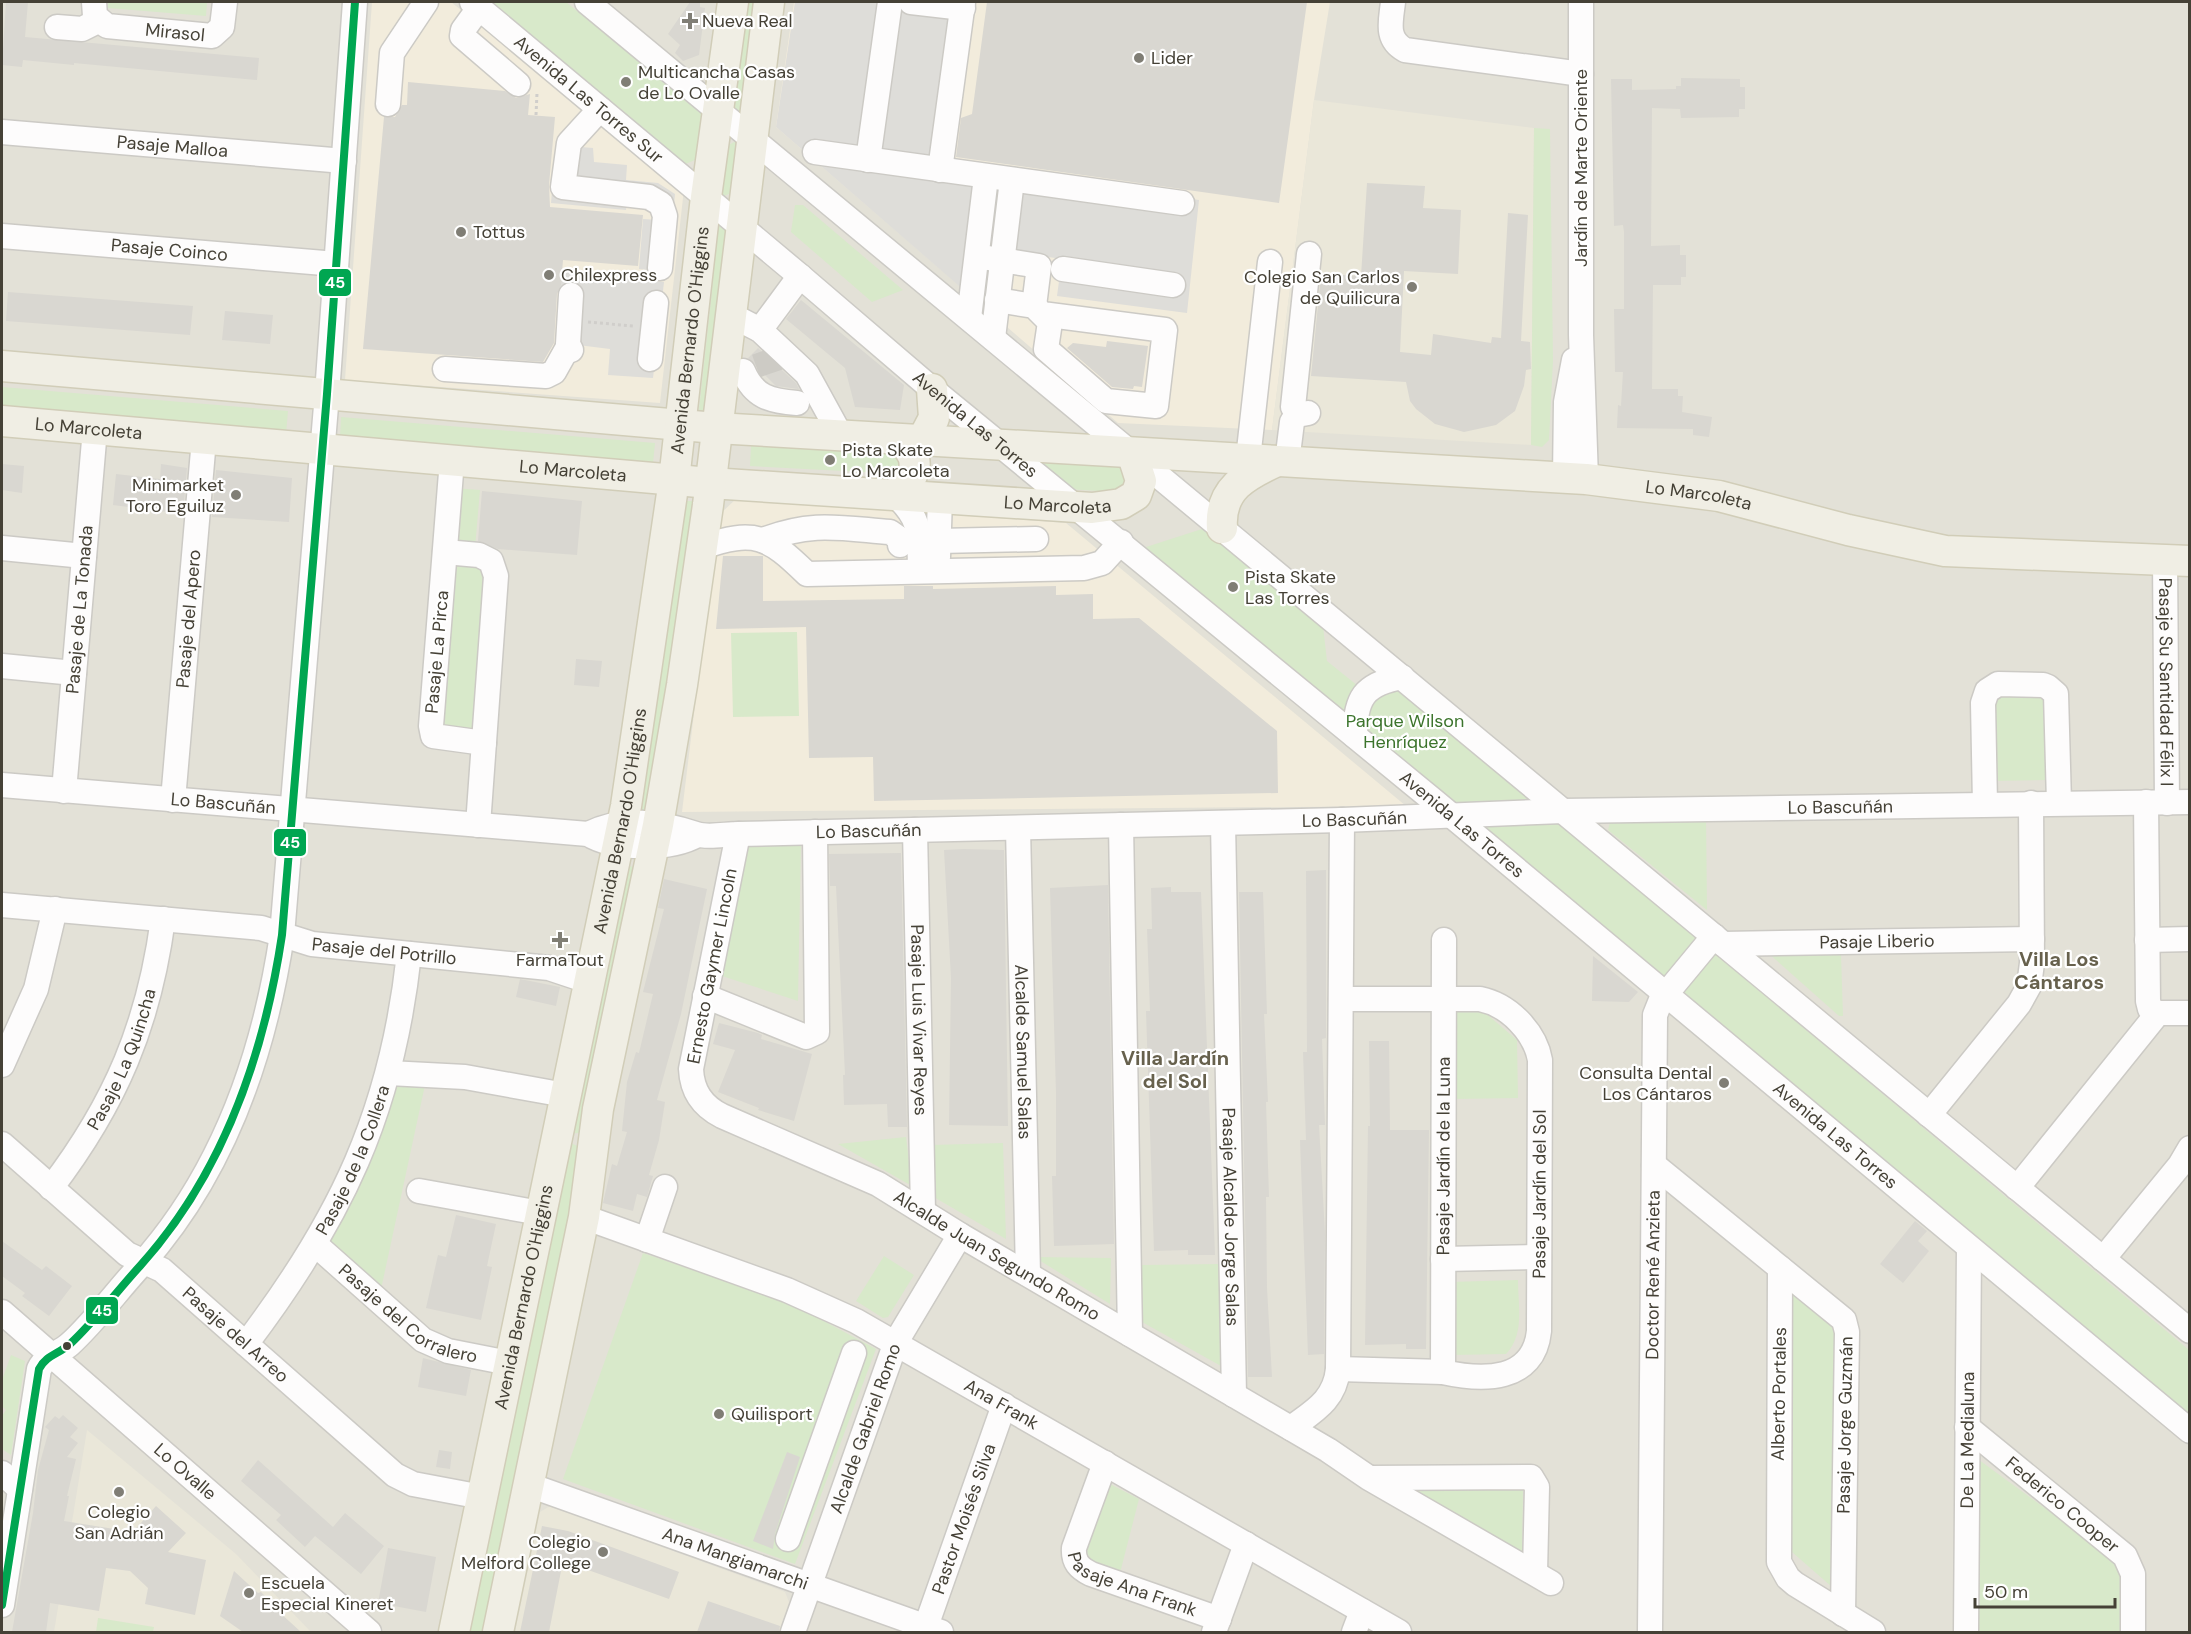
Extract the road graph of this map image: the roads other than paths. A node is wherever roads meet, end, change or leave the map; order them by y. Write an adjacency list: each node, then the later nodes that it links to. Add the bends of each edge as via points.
1 (225, 2): 13 (street, Mirasol, via 222,27 212,36 112,27)
2 (355, 2): 24 (street)
3 (426, 2): 17 (street, via 392,53)
4 (587, 2): 19 (street)
5 (733, 2): 19 (main road, Avenida Bernardo O'Higgins)
6 (769, 2): 21 (main road, Avenida Bernardo O'Higgins)
7 (890, 2): 23 (street)
8 (911, 2): 12 (street)
9 (1393, 2): 15 (street, via 1390,31 1395,43 1411,52)
10 (1581, 2): 15 (street, Jardín de Marte Oriente)
11 (476, 5): 16 (street, via 462,36); 18 (street, Avenida Las Torres Sur)
12 (963, 5): 25 (street)
13 (96, 11): 14 (street, Mirasol, via 82,28)
14 (57, 27)
15 (1581, 74): 72 (street, Jardín de Marte Oriente, via 1581,335)
16 (518, 84)
17 (388, 104)
18 (600, 109): 28 (street, Avenida Las Torres Sur); 37 (street, via 569,143 563,187 649,197 661,204 665,216)
19 (718, 111): 21 (street); 28 (main road, Avenida Bernardo O'Higgins)
20 (2, 132): 24 (street, Pasaje Malloa)
21 (751, 138): 30 (main road, Avenida Bernardo O'Higgins); 46 (street)
22 (815, 152): 23 (street)
23 (868, 160): 25 (street)
24 (344, 161): 36 (street)
25 (940, 170): 26 (street)
26 (986, 177): 27 (street); 33 (street)
27 (1012, 180): 29 (street); 34 (street)
28 (706, 197): 30 (street, Avenida Las Torres); 58 (main road, Avenida Bernardo O'Higgins)
29 (1182, 203)
30 (740, 225): 39 (street, Avenida Las Torres); 44 (main road, Avenida Bernardo O'Higgins)
31 (2, 236): 36 (street, Pasaje Coinco)
32 (1309, 254): 71 (street, via 1293,407 1302,414 1292,422)
33 (976, 257): 34 (street); 46 (street)
34 (1003, 261): 42 (street); 45 (street, via 1039,266)
35 (1269, 262): 69 (street)
36 (336, 264): 55 (street)
37 (660, 268)
38 (1063, 269): 40 (street)
39 (800, 276): 47 (street); 54 (street, Avenida Las Torres)
40 (1173, 285)
41 (571, 295): 53 (street, via 569,349 558,368 546,376 445,369)
42 (997, 300): 45 (street); 48 (street)
43 (656, 303): 49 (street)
44 (729, 314): 47 (street); 51 (main road, Avenida Bernardo O'Higgins)
45 (1042, 314): 45 (street, via 1046,349 1106,400 1156,406 1165,330)
46 (969, 318): 48 (street)
47 (760, 330): 52 (street)
48 (993, 338): 67 (street)
49 (650, 359)
50 (2, 366): 55 (main road, Lo Marcoleta)
51 (740, 372): 56 (street, via 764,398); 59 (main road, Avenida Bernardo O'Higgins)
52 (811, 380): 56 (street); 62 (street)
53 (568, 383)
54 (932, 389): 64 (main road, via 934,418); 65 (street, Avenida Las Torres)
55 (327, 394): 58 (main road, Lo Marcoleta); 66 (street)
56 (796, 404): 61 (street)
57 (2, 421): 60 (main road, Lo Marcoleta)
58 (681, 424): 59 (main road, Lo Marcoleta); 73 (main road, Avenida Bernardo O'Higgins)
59 (716, 428): 61 (main road, Lo Marcoleta); 74 (main road, Avenida Bernardo O'Higgins)
60 (95, 429): 63 (main road, Lo Marcoleta); 89 (street, Pasaje de La Tonada)
61 (779, 432): 62 (main road, Lo Marcoleta)
62 (841, 436): 64 (main road, Lo Marcoleta)
63 (204, 439): 66 (main road, Lo Marcoleta); 100 (street, Pasaje del Apero)
64 (911, 440): 65 (main road, Lo Marcoleta); 76 (main road, via 913,473 908,484)
65 (1001, 446): 67 (main road, Lo Marcoleta); 78 (street, Avenida Las Torres)
66 (322, 449): 70 (main road, Lo Marcoleta); 105 (street)
67 (1132, 453): 68 (main road, Lo Marcoleta); 75 (main road, via 1140,477)
68 (1203, 457): 69 (main road, Lo Marcoleta); 75 (main road, Lo Marcoleta)
69 (1248, 459): 71 (main road, Lo Marcoleta)
70 (452, 460): 73 (main road, Lo Marcoleta); 88 (street, Pasaje La Pirca)
71 (1282, 461): 72 (main road, Lo Marcoleta); 80 (main road, via 1250,473 1226,497 1221,511)
72 (1576, 478): 90 (main road, Lo Marcoleta, via 1719,496 1848,531 1945,551)
73 (674, 480): 74 (main road, Lo Marcoleta); 114 (main road, Avenida Bernardo O'Higgins)
74 (710, 483): 76 (main road, Lo Marcoleta); 86 (main road, Avenida Bernardo O'Higgins)
75 (1148, 483): 78 (main road, Lo Marcoleta, via 1121,504); 80 (street)
76 (894, 494): 77 (main road, Lo Marcoleta); 91 (street, via 908,507 919,528)
77 (940, 498): 78 (main road, Lo Marcoleta); 83 (street)
78 (1077, 508): 84 (street, Avenida Las Torres)
79 (812, 525): 82 (street); 85 (street, via 890,532 900,539); 92 (street, via 802,542)
80 (1222, 528): 95 (street)
81 (1036, 539): 83 (street)
82 (763, 540): 86 (street, via 735,537); 92 (street, via 773,543)
83 (939, 541): 91 (street)
84 (1121, 542): 91 (street, via 1102,563 1084,568); 96 (street, Avenida Las Torres)
85 (900, 545)
86 (702, 547): 117 (main road, Avenida Bernardo O'Higgins)
87 (2, 548): 89 (street)
88 (445, 552): 97 (street, via 479,555 491,561 496,576); 97 (street, Pasaje La Pirca, via 433,736)
89 (84, 556): 94 (street, Pasaje de La Tonada)
90 (2177, 561): 101 (street, Pasaje Su Santidad Félix I)
91 (929, 571): 92 (street)
92 (807, 574)
93 (2, 666): 94 (street)
94 (74, 673): 99 (street, Pasaje de La Tonada)
95 (1402, 677): 96 (street, via 1381,682 1363,695); 106 (street)
96 (1355, 736): 107 (street, Avenida Las Torres)
97 (484, 743): 110 (street)
98 (2, 785): 99 (street, Lo Bascuñán)
99 (64, 790): 100 (street, Lo Bascuñán)
100 (173, 800): 105 (street, Lo Bascuñán)
101 (2167, 802): 103 (street, Lo Bascuñán); 126 (street, Pasaje Su Santidad Félix I)
102 (2031, 803): 103 (street, Lo Bascuñán); 104 (street, Lo Bascuñán); 122 (street)
103 (2059, 803): 104 (street, via 2056,694 2043,685 1998,684 1987,691 1983,703)
104 (1985, 804): 106 (street, Lo Bascuñán)
105 (292, 810): 110 (street, Lo Bascuñán); 121 (street)
106 (1563, 811): 107 (street, Lo Bascuñán); 125 (street)
107 (1454, 817): 108 (street, Lo Bascuñán); 129 (street, Avenida Las Torres)
108 (1342, 820): 109 (street, Lo Bascuñán); 131 (street)
109 (1223, 823): 111 (street, Lo Bascuñán); 170 (street, Pasaje Alcalde Jorge Salas)
110 (478, 825): 114 (street, Lo Bascuñán, via 588,834 598,840)
111 (1121, 825): 112 (street, Lo Bascuñán); 162 (street)
112 (1018, 828): 113 (street, Lo Bascuñán); 159 (street, Alcalde Samuel Salas)
113 (915, 830): 115 (street, Lo Bascuñán); 147 (street, Pasaje Luis Vivar Reyes)
114 (620, 832): 117 (street, Lo Bascuñán); 128 (main road, Avenida Bernardo O'Higgins)
115 (815, 832): 116 (street, Lo Bascuñán); 130 (street, via 818,1024 814,1035 802,1035)
116 (738, 834): 117 (street, Lo Bascuñán, via 697,835 675,845); 130 (street, Ernesto Gaymer Lincoln)
117 (656, 835): 149 (main road, Avenida Bernardo O'Higgins, via 598,1109)
118 (2, 904): 119 (street, Pasaje del Potrillo)
119 (55, 909): 120 (street, Pasaje del Potrillo); 135 (street, via 36,989)
120 (164, 919): 121 (street, Pasaje del Potrillo, via 261,928); 144 (street, Pasaje La Quincha, via 147,1007 128,1061 92,1131)
121 (282, 935): 127 (street, Pasaje del Potrillo, via 312,944); 157 (street, via 267,1015 238,1106 190,1198)
122 (2032, 939): 125 (street, Pasaje Liberio); 139 (street, via 2032,975 2025,995)
123 (2190, 939): 126 (street)
124 (1444, 940): 132 (street, Pasaje Jardín de la Luna)
125 (1718, 940): 129 (street, Doctor René Anzieta); 139 (street)
126 (2147, 940): 133 (street, Pasaje Su Santidad Félix I, via 2148,1005)
127 (409, 954): 128 (street, Pasaje del Potrillo, via 549,968); 136 (street, Pasaje de la Collera)
128 (588, 981): 137 (main road, Avenida Bernardo O'Higgins)
129 (1666, 994): 142 (street, Doctor René Anzieta, via 1655,1015); 153 (street, Avenida Las Torres)
130 (705, 996): 138 (street, Ernesto Gaymer Lincoln, via 691,1069)
131 (1341, 999): 132 (street, Pasaje Jardín del Sol); 168 (street)
132 (1444, 999): 154 (street, Pasaje Jardín del Sol, via 1494,1003 1526,1029 1536,1043 1540,1060); 155 (street, Pasaje Jardín de la Luna)
133 (2158, 1013): 134 (street); 145 (street)
134 (2190, 1013)
135 (2, 1065)
136 (389, 1073): 137 (street, via 465,1077); 152 (street, Pasaje de la Collera, via 360,1154)
137 (565, 1095): 148 (main road, Avenida Bernardo O'Higgins)
138 (698, 1096): 147 (street, Alcalde Juan Segundo Romo, via 712,1111 858,1174)
139 (1929, 1115): 145 (street)
140 (2, 1144): 144 (street, Pasaje del Arreo)
141 (2186, 1162): 156 (street)
142 (1654, 1165): 158 (street); 196 (street, Doctor René Anzieta)
143 (665, 1187): 151 (street)
144 (51, 1188): 157 (street, Pasaje del Arreo, via 128,1254)
145 (2017, 1188): 156 (street)
146 (419, 1191): 148 (street)
147 (923, 1211): 150 (street, Alcalde Juan Segundo Romo)
148 (540, 1213): 167 (main road, Avenida Bernardo O'Higgins)
149 (584, 1217): 151 (street, Ana Frank); 178 (main road, Avenida Bernardo O'Higgins)
150 (960, 1235): 159 (street, Alcalde Juan Segundo Romo); 163 (street, Alcalde Gabriel Romo)
151 (646, 1240): 163 (street, Ana Frank, via 805,1297)
152 (316, 1245): 164 (street, Pasaje de la Collera); 167 (street, Pasaje del Corralero, via 423,1340 448,1351)
153 (1969, 1248): 172 (street, De La Medialuna); 174 (street, Avenida Las Torres)
154 (1539, 1257): 155 (street); 169 (street, Pasaje Jardín del Sol, via 1539,1331 1528,1361 1514,1372 1496,1376)
155 (1443, 1259): 169 (street, Pasaje Jardín de la Luna)
156 (2103, 1259): 161 (street)
157 (144, 1262): 164 (street, Pasaje del Arreo, via 162,1270); 166 (street, via 70,1344)
158 (1780, 1268): 187 (street, Pasaje Jorge Guzmán, via 1837,1312 1846,1326); 187 (street, Alberto Portales, via 1777,1554 1788,1578)
159 (1028, 1274): 162 (street, Alcalde Juan Segundo Romo)
160 (2, 1312): 166 (street, Lo Ovalle)
161 (2190, 1331)
162 (1130, 1334): 170 (street, Alcalde Juan Segundo Romo)
163 (896, 1342): 171 (street, Ana Frank); 182 (street, Alcalde Gabriel Romo)
164 (246, 1344): 181 (street, Pasaje del Arreo, via 401,1479)
165 (854, 1353): 179 (street)
166 (51, 1355): 180 (street, via 39,1369); 191 (street, Lo Ovalle)
167 (509, 1363): 181 (main road, Avenida Bernardo O'Higgins)
168 (1338, 1369): 169 (street, Pasaje Jardín del Sol); 173 (street, via 1336,1384 1327,1400)
169 (1443, 1372)
170 (1234, 1395): 173 (street, Alcalde Juan Segundo Romo)
171 (1004, 1405): 175 (street, Ana Frank); 190 (street, Pastor Moisés Silva)
172 (1967, 1427): 198 (street, De La Medialuna); 199 (street, Federico Cooper, via 2125,1556 2133,1574)
173 (1291, 1428): 177 (street, Alcalde Juan Segundo Romo)
174 (2190, 1431)
175 (1105, 1463): 184 (street, Ana Frank); 189 (street, Pasaje Ana Frank, via 1074,1548 1079,1567)
176 (2, 1473): 180 (street)
177 (1368, 1478): 177 (street, Alcalde Juan Segundo Romo, via 1531,1477 1537,1487 1543,1578)
178 (529, 1485): 185 (street, Ana Mangiamarchi); 193 (main road, Avenida Bernardo O'Higgins)
179 (808, 1485): 182 (street); 183 (street)
180 (20, 1489): 186 (street)
181 (482, 1497): 192 (main road, Avenida Bernardo O'Higgins)
182 (841, 1498): 185 (street, Alcalde Gabriel Romo)
183 (788, 1539)
184 (1246, 1544): 188 (street, Ana Frank); 189 (street)
185 (810, 1586): 190 (street, Ana Mangiamarchi); 194 (street, Alcalde Gabriel Romo)
186 (2, 1605)
187 (1843, 1614): 197 (street, Alberto Portales)
188 (1358, 1622): 195 (street, Ana Frank)
189 (1217, 1626)
190 (930, 1631)
191 (369, 1632)
192 (454, 1632)
193 (498, 1632)
194 (793, 1632)
195 (1399, 1632)
196 (1650, 1632)
197 (1873, 1632)
198 (1966, 1632)
199 (2133, 1632)

